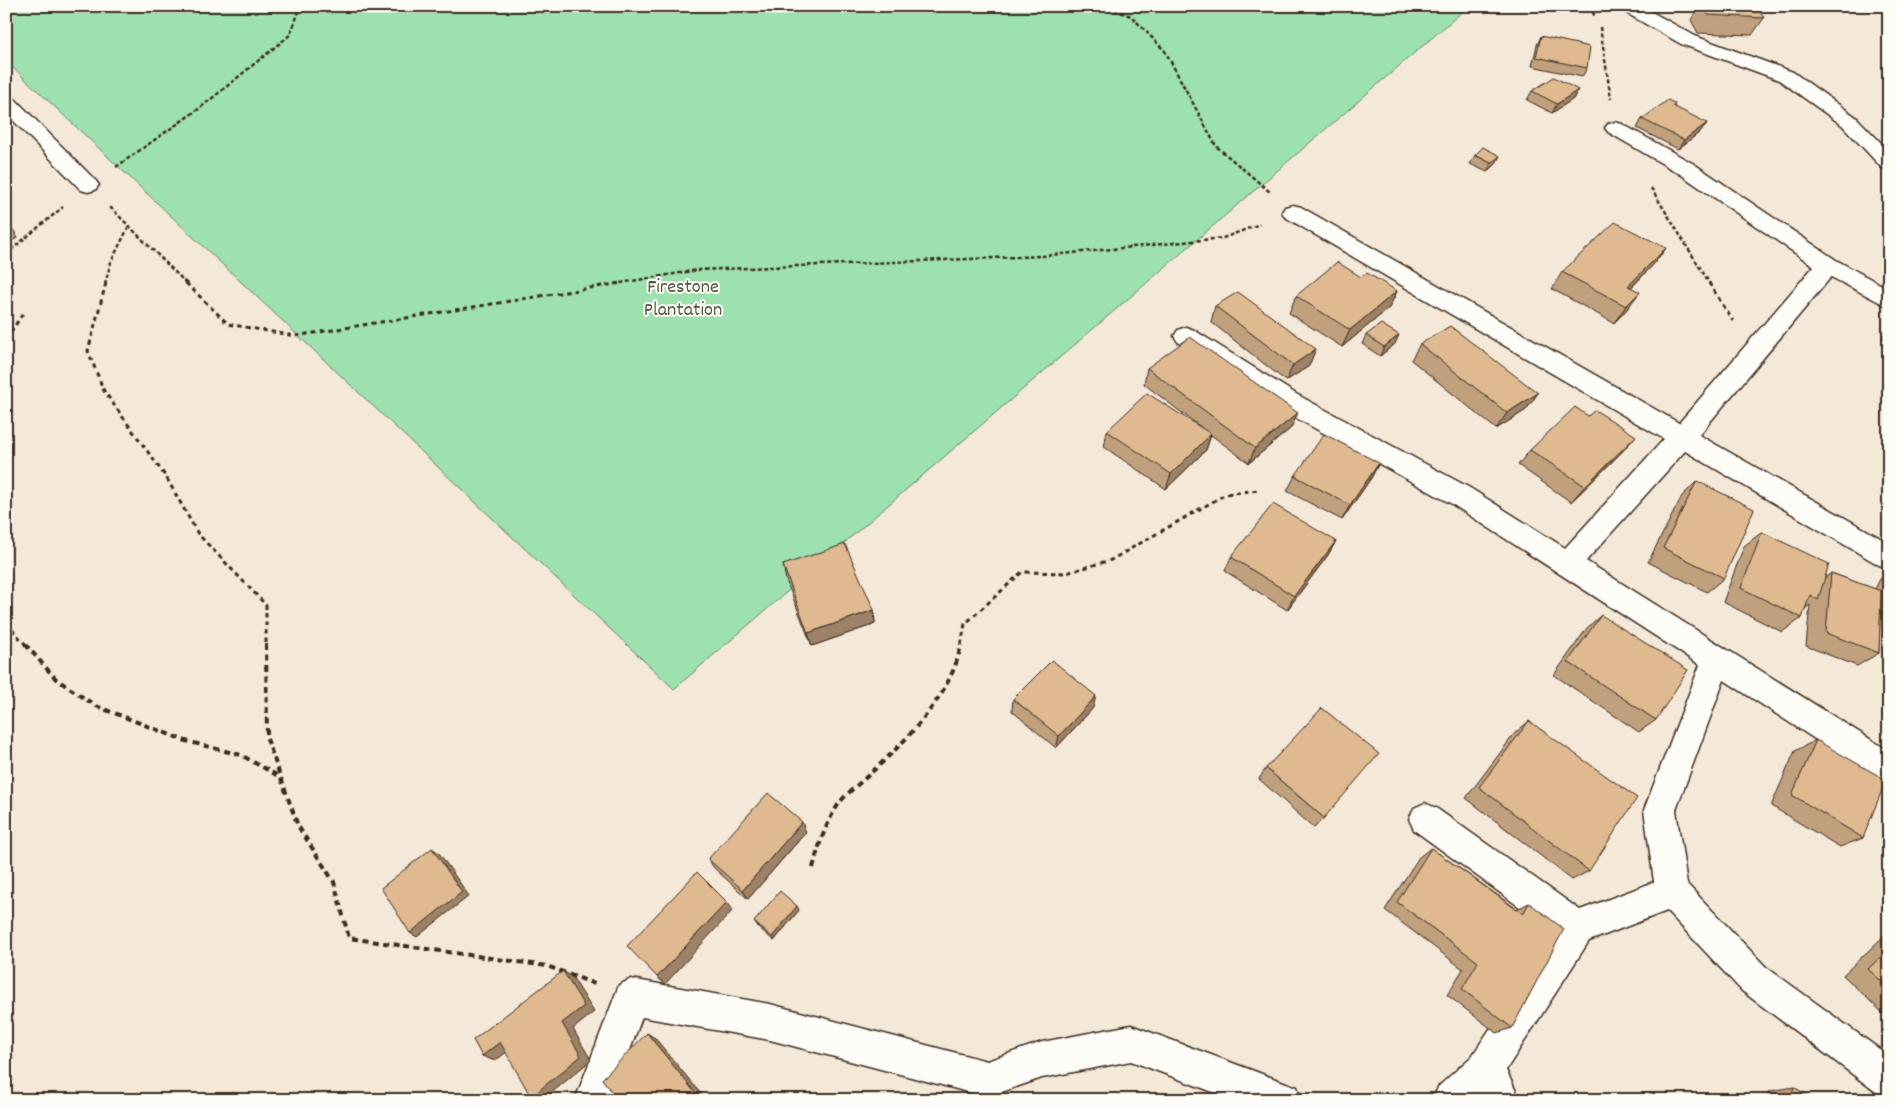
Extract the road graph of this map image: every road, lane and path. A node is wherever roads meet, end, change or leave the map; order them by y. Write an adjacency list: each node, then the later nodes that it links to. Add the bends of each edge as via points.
1 (302, 6): 7 (path, via 290,35 200,108)
2 (1102, 6): 8 (path, via 1131,16 1165,51 1216,146)
3 (1627, 6): 6 (street, via 1688,40 1786,76 1849,121)
4 (6, 101): 7 (street)
5 (1615, 128): 11 (street, via 1687,169)
6 (1889, 163)
7 (88, 185): 9 (path); 10 (path)
8 (1293, 212): 9 (path, via 1223,238 1042,256 698,270 295,336 228,324); 16 (street)
9 (129, 226): 23 (path, via 111,262 88,351 104,391 166,477 198,534 266,604 267,739)
10 (6, 254)
11 (1828, 265): 12 (street); 16 (street)
12 (1889, 300)
13 (24, 312): 15 (path)
14 (1186, 336): 19 (street, via 1286,401 1460,496)
15 (6, 339)
16 (1682, 437): 18 (street); 19 (street)
17 (1259, 490): 25 (path, via 1226,494 1111,560 1066,573 1022,572 966,624 950,682 903,743 839,803 822,834)
18 (1889, 556)
19 (1567, 564): 21 (street)
20 (6, 623): 23 (path, via 56,679 96,706 186,741 241,755)
21 (1717, 660): 22 (street); 26 (street, via 1660,810)
22 (1889, 769)
23 (280, 777): 28 (path, via 298,826 334,882 349,938 547,966)
24 (1425, 820): 27 (street)
25 (813, 868)
26 (1672, 892): 27 (street); 30 (street, via 1754,979)
27 (1577, 928): 29 (street)
28 (630, 997): 31 (street); 32 (street, via 770,1022 987,1079 1042,1060 1131,1043)
29 (1486, 1069): 33 (street); 34 (street)
30 (1889, 1079)
31 (593, 1100)
32 (1284, 1100)
33 (1451, 1100)
34 (1502, 1100)

